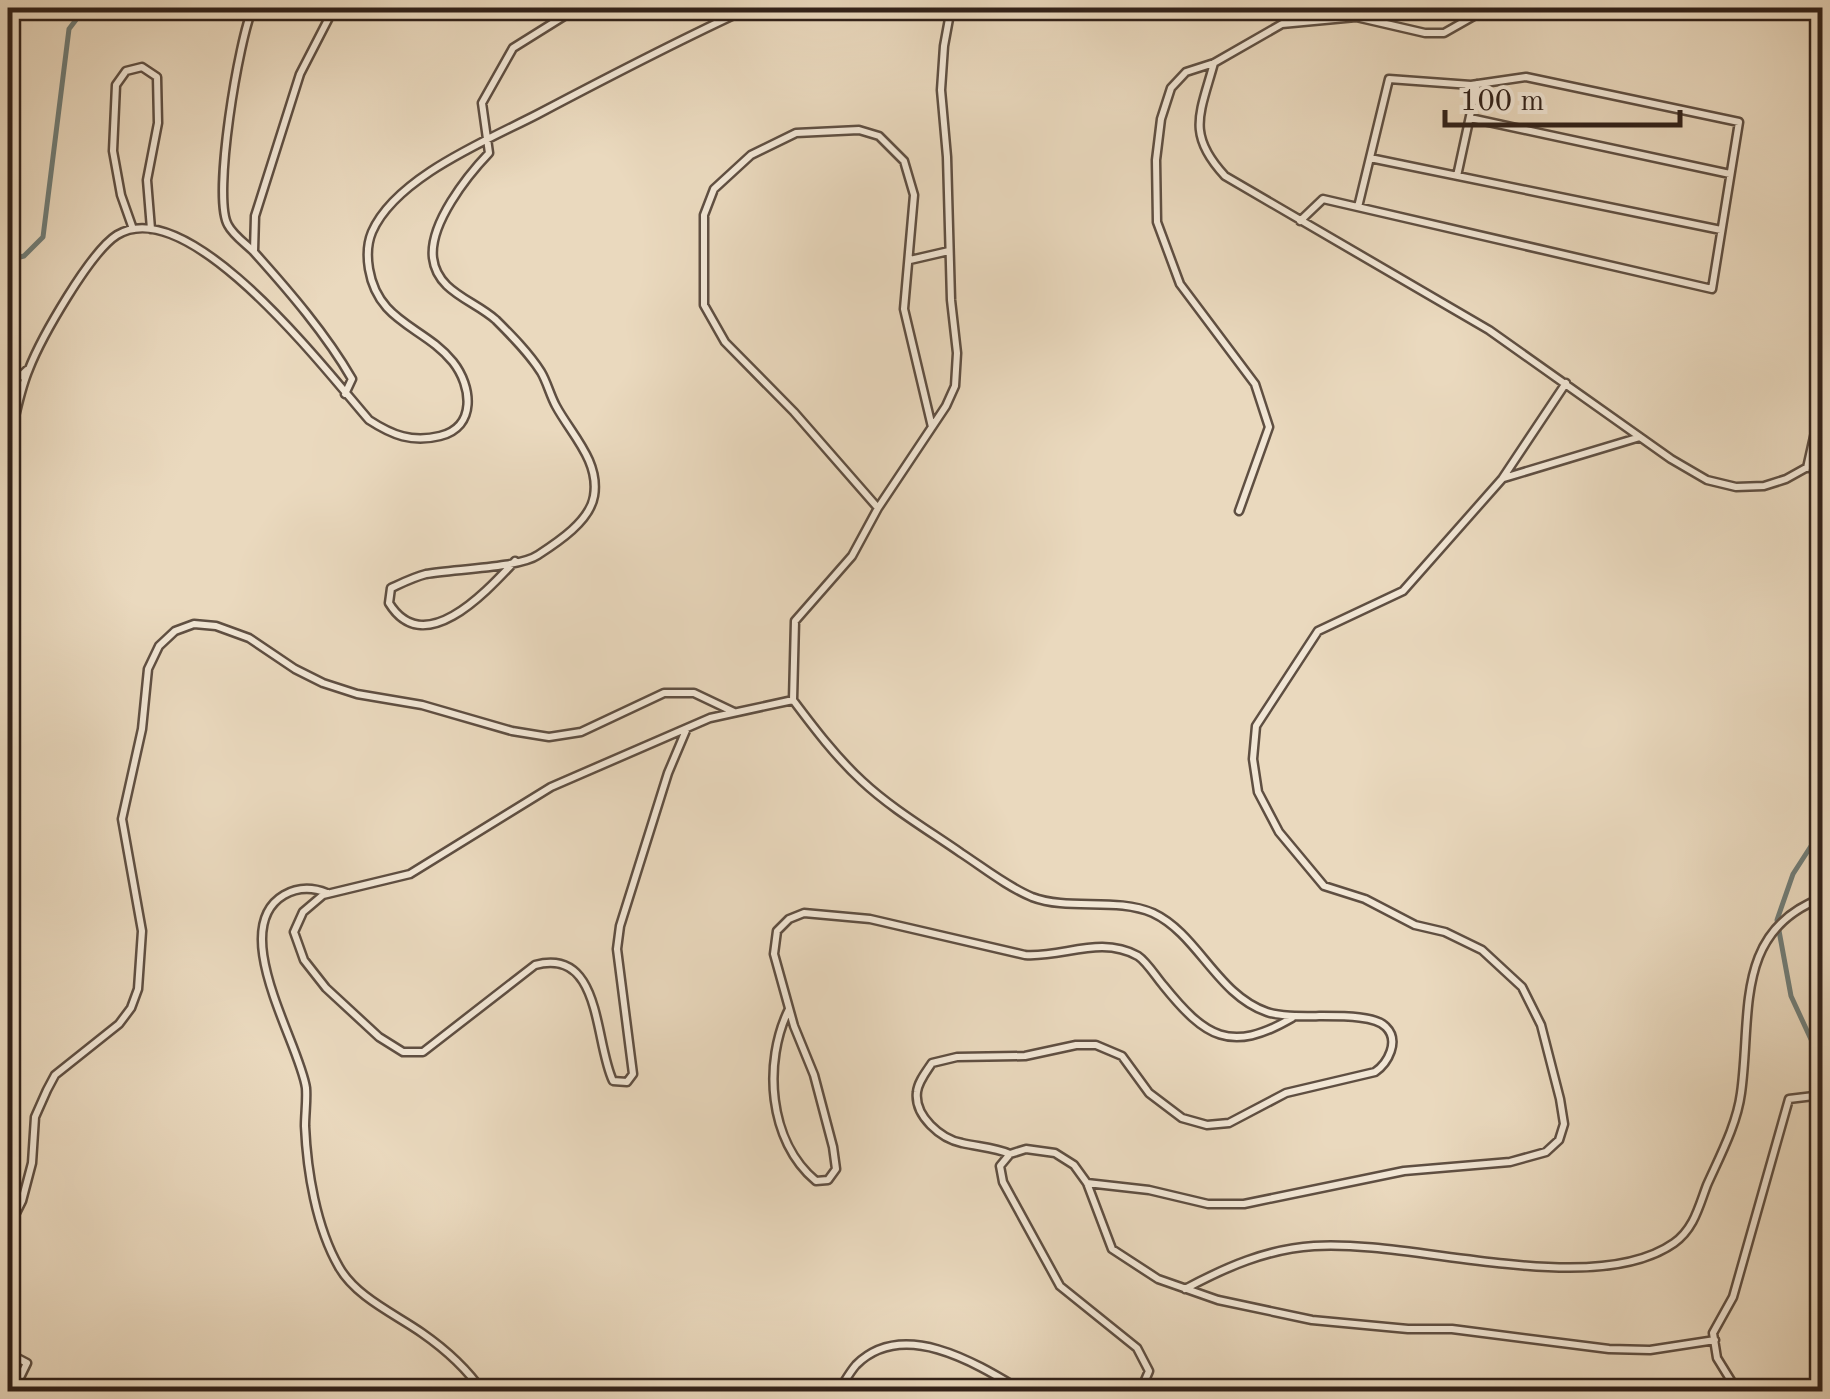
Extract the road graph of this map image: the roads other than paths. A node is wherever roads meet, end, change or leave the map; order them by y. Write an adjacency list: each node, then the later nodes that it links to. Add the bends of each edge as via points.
1 (253, 8): 20 (lane, via 241,40 222,206 228,225)
2 (334, 8): 20 (lane, via 300,74 255,216)
3 (577, 8): 10 (lane, via 513,48 482,103)
4 (749, 8): 10 (lane)
5 (951, 8): 19 (lane, via 942,90)
6 (1488, 8): 7 (lane, via 1444,33 1356,17 1282,24)
7 (1214, 63): 15 (lane, via 1199,131 1204,154 1225,176); 34 (lane, via 1186,72 1171,88 1156,160 1157,222 1180,284 1254,384 1268,427)
8 (1477, 84): 9 (lane); 11 (lane, via 1389,78); 12 (lane, via 1526,77 1739,122)
9 (1470, 118): 12 (lane); 13 (lane)
10 (489, 138): 25 (lane, via 416,182 380,218 368,246 381,302 461,374 469,400 462,421 445,435 400,437 369,420); 35 (lane, via 489,152 441,221 432,256 441,279 492,316 540,371 593,474 594,498 574,529 534,558)
11 (1370, 158): 13 (lane); 14 (lane)
12 (1730, 174): 18 (lane)
13 (1458, 176): 18 (lane)
14 (1358, 207): 15 (lane, via 1323,199); 18 (lane, via 1712,289)
15 (1300, 221): 23 (lane)
16 (132, 229): 17 (lane); 17 (lane, via 113,151 116,85 142,67 158,77 147,180); 22 (lane, via 106,244 85,271)
17 (152, 229): 25 (lane, via 207,253 268,307)
18 (1721, 230)
19 (950, 250): 21 (lane); 27 (lane, via 955,386)
20 (254, 253): 25 (lane, via 340,358 352,379)
21 (910, 260): 27 (lane, via 904,309); 33 (lane, via 914,195 904,161 879,136 859,130 796,132 751,155 714,189 704,215 704,305 725,342)
22 (28, 369): 24 (lane); 29 (lane)
23 (1566, 383): 28 (lane); 32 (lane)
24 (8, 388)
25 (346, 394)
26 (1822, 401): 31 (lane)
27 (932, 426): 33 (lane)
28 (1640, 437): 31 (lane, via 1707,480 1736,487 1764,486); 32 (lane)
29 (8, 442)
30 (1822, 459): 31 (lane)
31 (1807, 468)
32 (1502, 478): 45 (lane, via 1403,591 1318,631 1256,726 1252,759 1258,792 1278,832 1324,886 1482,950 1522,988 1560,1098 1559,1140 1546,1152 1510,1162 1404,1171 1244,1204)
33 (878, 508): 36 (lane, via 852,556 795,621)
34 (1238, 510)
35 (515, 561): 35 (lane, via 478,600 440,622 416,626 398,618 389,602 391,588 422,575)
36 (793, 700): 37 (lane); 42 (lane, via 865,784 1006,884 1036,898 1149,911 1168,921 1241,996 1264,1012)
37 (735, 712): 38 (lane); 46 (lane, via 694,693 664,693 581,732 549,737 323,683 216,626 174,631 148,668 122,819 142,932 138,989 118,1024 47,1090 35,1116 22,1201)
38 (687, 728): 39 (lane, via 552,787 410,874); 39 (lane, via 618,937 633,1074 627,1082 613,1080 606,1066 592,998 581,978 552,960 534,965 423,1052 402,1052 326,988 304,960 294,932 303,912)
39 (328, 894): 51 (lane, via 294,889 274,901 263,945 268,982 306,1086 311,1178 325,1232 340,1270 457,1362)
40 (1822, 898): 47 (lane, via 1796,908 1758,952 1741,1096 1694,1222 1674,1243 1615,1266 1570,1268 1317,1246 1280,1250)
41 (789, 1009): 41 (lane, via 830,1131 836,1170 828,1180 816,1181 803,1170 780,1126 774,1050); 42 (lane, via 774,954 777,931 804,913 870,919 1025,955 1112,948 1140,957 1181,1008 1213,1033 1240,1040)
42 (1292, 1018): 44 (lane, via 1383,1023 1392,1042 1386,1064 1356,1079 1286,1093 1230,1123 1207,1124 1182,1118 1149,1092 1122,1056 1096,1045 932,1063 916,1090 928,1121 960,1143)
43 (1822, 1094): 48 (lane, via 1789,1098)
44 (1010, 1154): 45 (lane, via 1026,1148 1055,1152); 54 (lane, via 1000,1166 1003,1182 1060,1286 1136,1348 1148,1371)
45 (1087, 1182): 47 (lane, via 1112,1249)
46 (8, 1228)
47 (1185, 1288): 48 (lane, via 1312,1320 1622,1349)
48 (1715, 1340): 55 (lane)
49 (8, 1352): 50 (lane, via 26,1363)
50 (13, 1392)
51 (482, 1392)
52 (838, 1392): 53 (lane, via 857,1364 902,1346 947,1351)
53 (1024, 1392)
54 (1140, 1392)
55 (1738, 1392)

